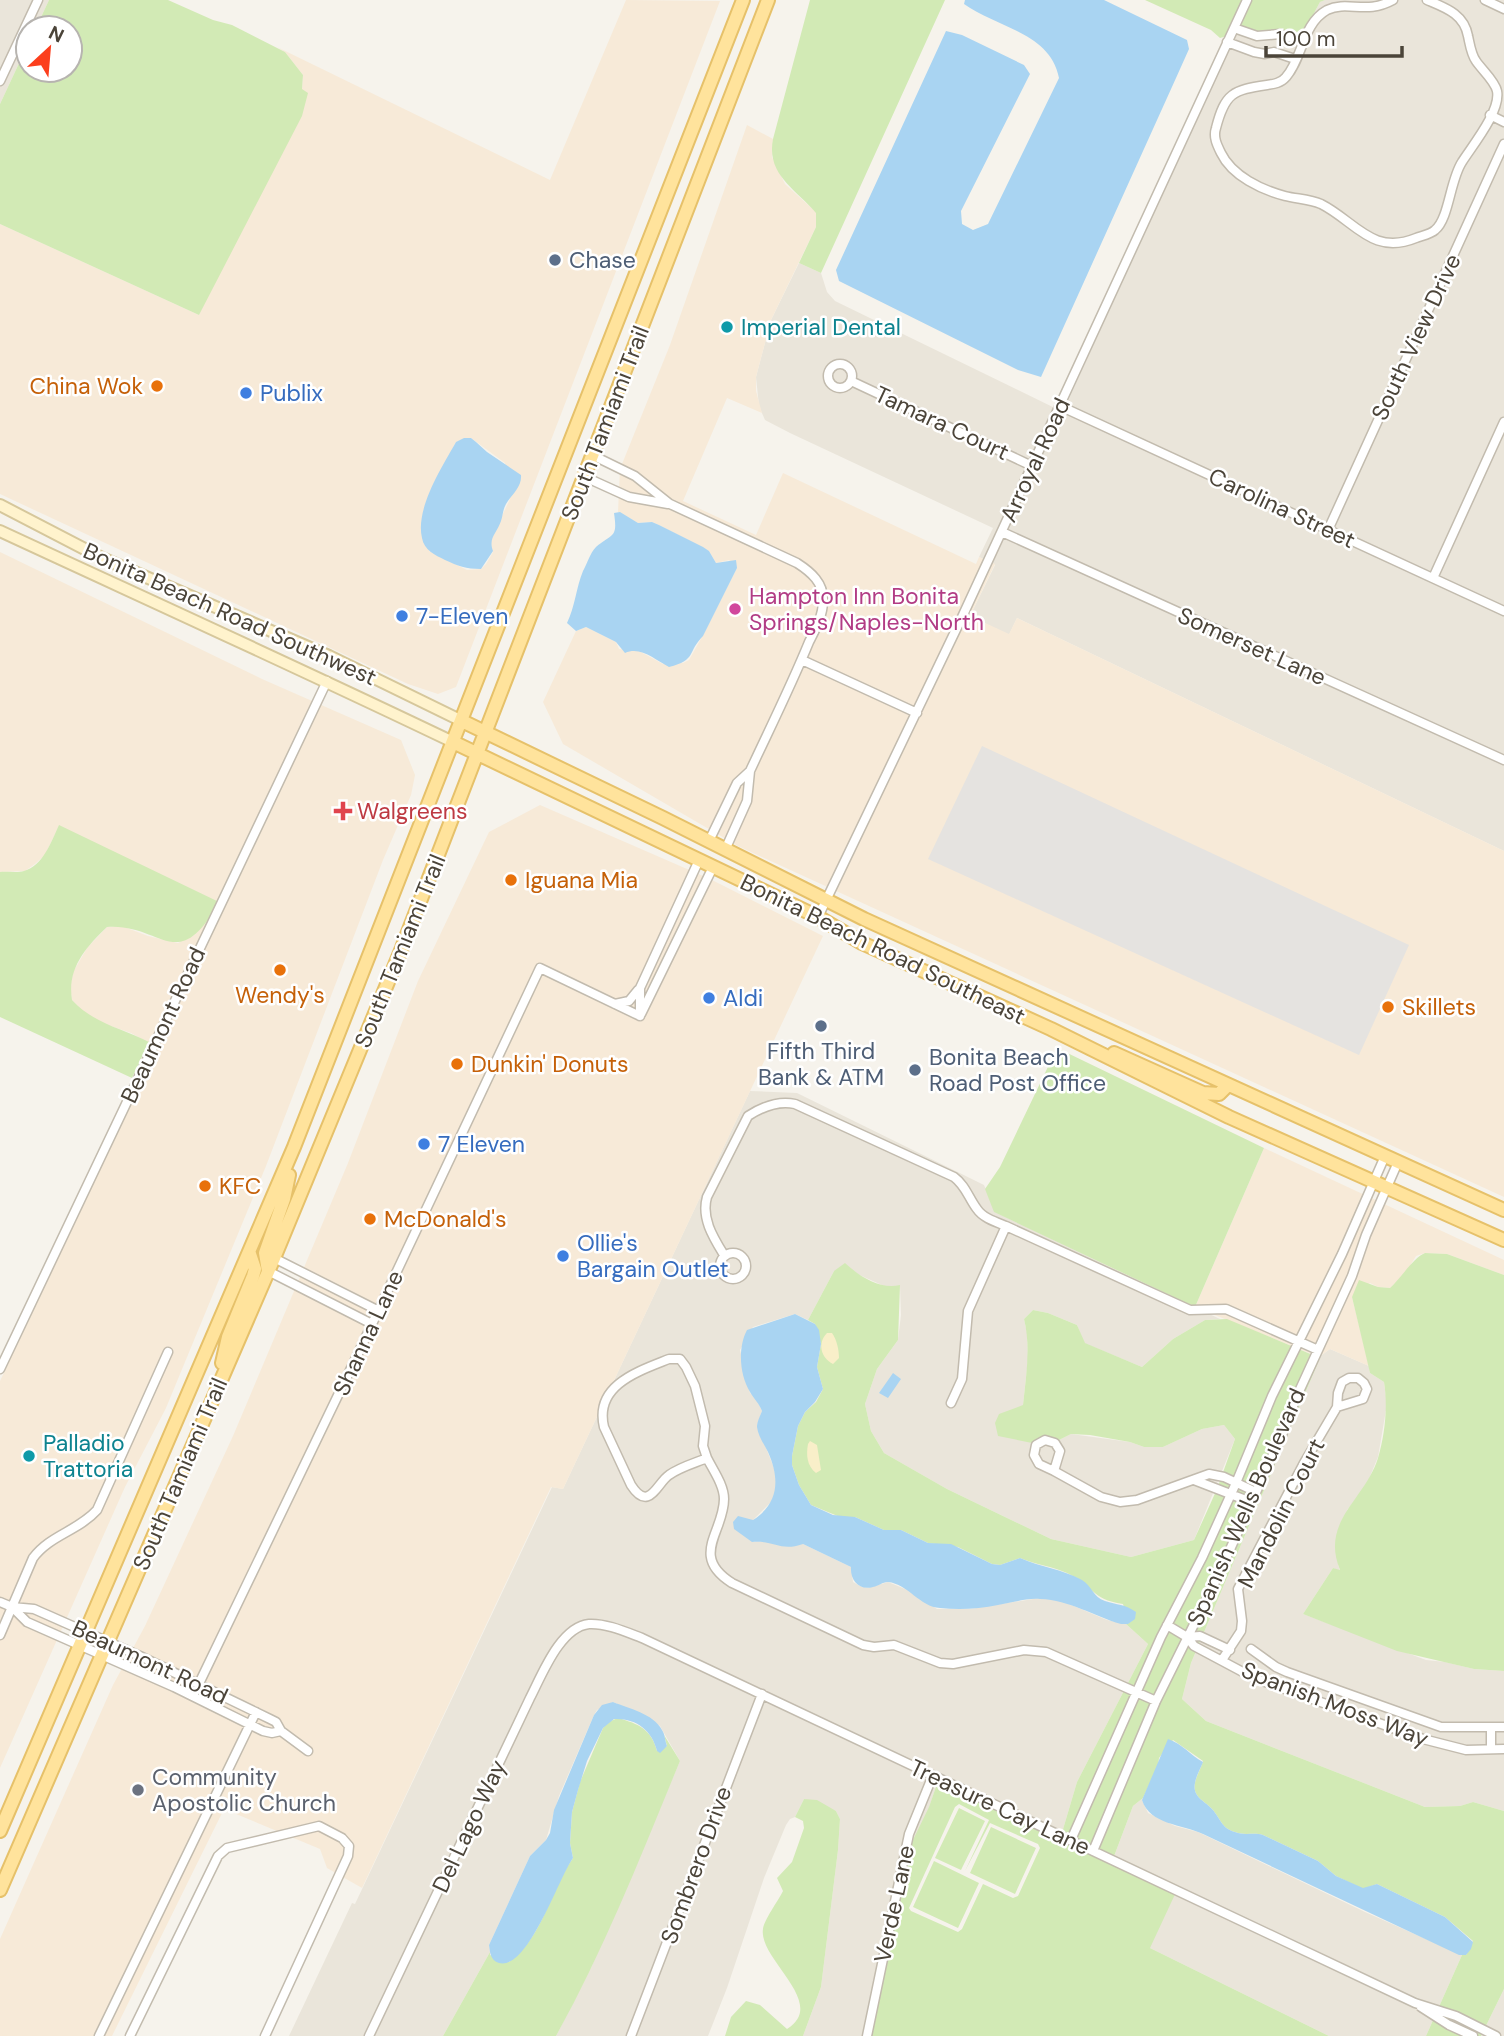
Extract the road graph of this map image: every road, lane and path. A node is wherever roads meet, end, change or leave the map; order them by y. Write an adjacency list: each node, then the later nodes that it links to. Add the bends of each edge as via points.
1 (38, 0): 13 (street)
2 (743, 0): 35 (main road, South Tamiami Trail)
3 (768, 0): 20 (main road, South Tamiami Trail)
4 (1247, 0): 9 (street, Arroyal Road)
5 (1393, 0): 11 (street, via 1374,8 1338,5 1328,9 1319,15)
6 (1427, 0): 14 (street, via 1463,20 1473,58 1497,92)
7 (1485, 0): 8 (street)
8 (1504, 9)
9 (1234, 28): 10 (street, Arroyal Road); 11 (street)
10 (1227, 42): 12 (street); 18 (street, Arroyal Road)
11 (1304, 42): 12 (street)
12 (1296, 59): 14 (street, via 1281,82 1232,94 1214,131 1216,142 1224,160 1241,176 1277,193 1320,203 1375,240 1406,242 1436,230 1457,170)
13 (0, 81)
14 (1490, 115): 15 (street)
15 (1504, 122)
16 (1504, 144): 25 (street, South View Drive)
17 (851, 381): 21 (street, Tamara Court)
18 (1060, 406): 21 (street, Arroyal Road); 25 (street, Carolina Street)
19 (1504, 422): 30 (street)
20 (594, 456): 22 (main road, South Tamiami Trail); 23 (street, via 635,475)
21 (1032, 466): 27 (street, Arroyal Road)
22 (585, 477): 23 (street, via 629,497); 36 (main road, South Tamiami Trail)
23 (670, 504): 32 (street, via 797,564 814,577 821,587 822,612)
24 (0, 505): 28 (main road, Bonita Beach Road Southwest)
25 (1328, 530): 30 (street, Carolina Street)
26 (0, 531): 29 (main road, Bonita Beach Road Southwest)
27 (1002, 532): 34 (street, Arroyal Road); 39 (street, Somerset Lane)
28 (81, 547): 29 (main road); 35 (main road, Bonita Beach Road Southwest, via 329,656)
29 (72, 564): 33 (main road, Bonita Beach Road Southwest)
30 (1433, 578): 31 (street, Carolina Street)
31 (1504, 611)
32 (802, 660): 34 (street); 40 (street)
33 (327, 681): 37 (main road, Bonita Beach Road Southwest); 69 (street, Beaumont Road)
34 (917, 713): 45 (street, Arroyal Road)
35 (462, 721): 36 (main road, Bonita Beach Road Southeast); 37 (main road, South Tamiami Trail)
36 (486, 732): 38 (main road, South Tamiami Trail); 41 (main road, Bonita Beach Road Southeast)
37 (453, 742): 38 (main road, Bonita Beach Road Southeast); 52 (main road, South Tamiami Trail)
38 (478, 754): 43 (main road, Bonita Beach Road Southeast); 62 (main road, South Tamiami Trail)
39 (1504, 760)
40 (750, 771): 41 (street, via 737,783); 42 (street, via 747,801)
41 (709, 841): 42 (main road, Bonita Beach Road Southeast)
42 (724, 850): 45 (main road, Bonita Beach Road Southeast)
43 (699, 860): 44 (main road, Bonita Beach Road Southeast); 47 (street)
44 (713, 867): 46 (main road, Bonita Beach Road Southeast); 49 (street)
45 (826, 901): 46 (street, Arroyal Road); 51 (main road, Bonita Beach Road Southeast)
46 (818, 917): 50 (main road, Bonita Beach Road Southeast, via 862,943)
47 (640, 988): 48 (street, via 629,1001); 49 (street)
48 (614, 1004): 49 (street); 64 (street, Shanna Lane, via 540,968)
49 (640, 1016)
50 (1080, 1044): 51 (main road, via 1105,1048 1203,1093 1219,1094); 55 (main road, Bonita Beach Road Southeast)
51 (1228, 1085): 53 (main road, Bonita Beach Road Southeast)
52 (294, 1147): 60 (main road, South Tamiami Trail); 63 (main road, via 284,1199 265,1253)
53 (1385, 1156): 54 (main road, Bonita Beach Road Southeast); 55 (street, Spanish Wells Boulevard)
54 (1398, 1162): 56 (street, Spanish Wells Boulevard); 57 (main road, Bonita Beach Road Southeast)
55 (1374, 1181): 56 (main road, Bonita Beach Road Southeast); 66 (street, Spanish Wells Boulevard)
56 (1387, 1187): 59 (main road, Bonita Beach Road Southeast); 67 (street, Spanish Wells Boulevard)
57 (1504, 1210)
58 (1006, 1226): 61 (street, via 977,1210 954,1177 785,1101 747,1116 707,1197 706,1217); 66 (street, via 1190,1310 1226,1309); 71 (street, via 968,1311 961,1379)
59 (1504, 1240)
60 (250, 1254): 70 (main road, via 255,1269 228,1337); 84 (main road, South Tamiami Trail)
61 (723, 1255)
62 (274, 1258): 63 (main road, South Tamiami Trail); 64 (street)
63 (268, 1271): 65 (street); 70 (main road, South Tamiami Trail)
64 (379, 1311): 65 (street, Shanna Lane)
65 (372, 1324): 93 (street, Shanna Lane)
66 (1300, 1341): 67 (street); 76 (street, Spanish Wells Boulevard)
67 (1318, 1350): 77 (street, Spanish Wells Boulevard)
68 (168, 1352): 81 (street, via 97,1510 40,1549)
69 (0, 1369)
70 (215, 1394): 87 (main road, South Tamiami Trail)
71 (951, 1403)
72 (1337, 1407): 90 (street, Mandolin Court, via 1238,1589 1241,1631)
73 (707, 1458): 73 (street, via 666,1476 655,1493 636,1493 604,1427 604,1407 613,1388 649,1367 680,1359 695,1386); 94 (street, via 724,1502 711,1541 712,1561 732,1583 874,1647 894,1645 953,1664 1024,1650 1046,1652)
74 (1054, 1471): 75 (street, via 1120,1502)
75 (1194, 1480): 76 (street, via 1209,1474); 78 (street)
76 (1236, 1483): 77 (street); 78 (street, Spanish Wells Boulevard)
77 (1256, 1492): 79 (street, Spanish Wells Boulevard)
78 (1231, 1494): 79 (street); 82 (street, Spanish Wells Boulevard)
79 (1251, 1502): 86 (street, Spanish Wells Boulevard)
80 (0, 1602): 81 (street, Beaumont Road)
81 (12, 1608): 84 (street, Beaumont Road, via 34,1609); 85 (street); 88 (street, Beaumont Road, via 27,1622)
82 (1167, 1625): 86 (street, Spanish Moss Way); 94 (street, Spanish Wells Boulevard)
83 (581, 1627): 95 (street, Treasure Cay Lane, via 601,1626 642,1638); 115 (street, Del Lago Way, via 558,1646 530,1698)
84 (86, 1632): 87 (street, Beaumont Road); 88 (main road, South Tamiami Trail)
85 (0, 1635)
86 (1187, 1637): 90 (street, Spanish Moss Way, via 1200,1636); 92 (street, Spanish Moss Way, via 1194,1646); 97 (street, Spanish Wells Boulevard)
87 (108, 1642): 91 (main road, South Tamiami Trail); 93 (street, Beaumont Road)
88 (80, 1645): 91 (street, Beaumont Road); 107 (main road, South Tamiami Trail)
89 (1251, 1649): 100 (street, Spanish Moss Way, via 1287,1672 1418,1720 1441,1727)
90 (1230, 1650): 92 (street, Mandolin Court)
91 (102, 1656): 96 (street, Beaumont Road); 110 (main road, South Tamiami Trail)
92 (1222, 1660): 103 (street, Spanish Moss Way, via 1254,1678 1423,1739 1466,1750)
93 (199, 1685): 96 (street, Shanna Lane); 98 (street, Beaumont Road)
94 (1136, 1692): 97 (street); 108 (street, Spanish Wells Boulevard)
95 (762, 1694): 106 (street, Treasure Cay Lane); 116 (street, Sombrero Drive)
96 (193, 1696): 99 (street, Beaumont Road)
97 (1156, 1701): 109 (street, Spanish Wells Boulevard)
98 (256, 1712): 99 (street); 102 (street, Beaumont Road, via 275,1722)
99 (250, 1724): 102 (street, Beaumont Road, via 272,1733); 112 (street)
100 (1491, 1727): 101 (street, Spanish Moss Way); 103 (street)
101 (1504, 1727)
102 (281, 1731): 105 (street, Beaumont Road)
103 (1491, 1749): 104 (street, Spanish Moss Way)
104 (1504, 1749)
105 (308, 1751)
106 (933, 1776): 108 (street, Treasure Cay Lane); 117 (street, Verde Lane, via 909,1834)
107 (0, 1830)
108 (1071, 1840): 109 (street, Treasure Cay Lane)
109 (1093, 1851): 111 (street, Treasure Cay Lane)
110 (0, 1890)
111 (1415, 2003): 118 (street, Treasure Cay Lane); 119 (street, Treasure Cay Lane)
112 (99, 2036)
113 (130, 2036): 114 (street, via 218,1856 227,1848 319,1826 342,1838 349,1846 348,1856)
114 (265, 2036)
115 (369, 2036)
116 (631, 2036)
117 (867, 2036)
118 (1473, 2036)
119 (1496, 2036)

